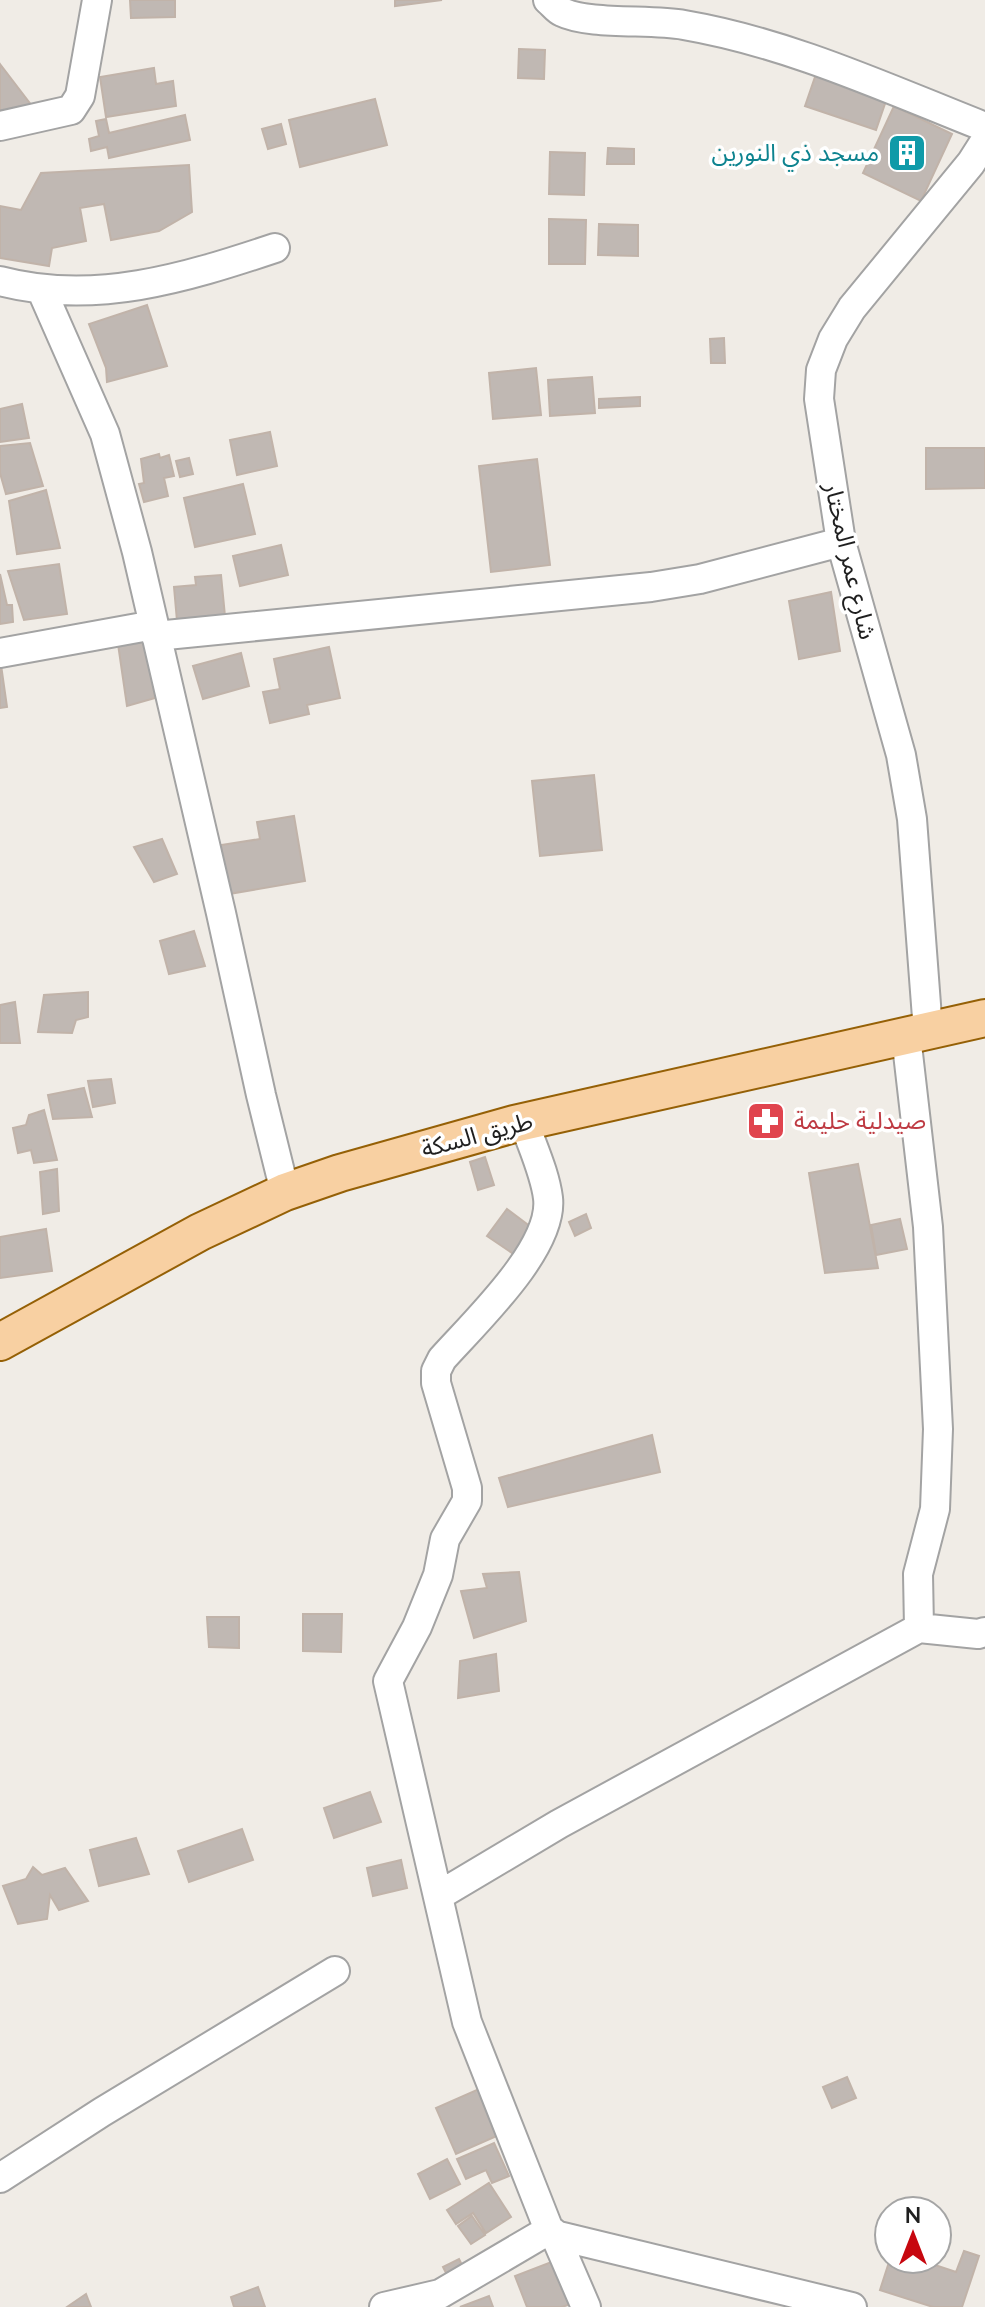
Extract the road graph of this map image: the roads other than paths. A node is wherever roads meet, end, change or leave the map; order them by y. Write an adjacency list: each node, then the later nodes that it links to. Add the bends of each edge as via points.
1 (97, 0): 3 (street, via 80,96 71,110)
2 (548, 0): 4 (street, via 562,12 583,18 680,24 740,36 810,57)
3 (0, 126)
4 (985, 127)
5 (985, 141): 9 (street, شارع عمر المختار, via 852,308 821,370 819,399)
6 (275, 248): 8 (street, via 145,285 77,293)
7 (0, 281): 8 (street)
8 (42, 291): 10 (street, via 105,434)
9 (841, 542): 10 (street, via 651,587); 13 (street, شارع عمر المختار, via 901,755 912,819)
10 (155, 630): 11 (street); 15 (street)
11 (0, 653)
12 (985, 1018): 13 (main road, طريق السكة)
13 (917, 1033): 14 (main road, طريق السكة); 17 (street, شارع عمر المختار, via 938,1429 935,1509 918,1574)
14 (524, 1122): 15 (main road, طريق السكة); 19 (street, via 548,1197 546,1225 509,1284 436,1371 467,1501 445,1539 433,1588 388,1681)
15 (285, 1192): 16 (main road, طريق السكة, via 200,1232)
16 (0, 1342)
17 (919, 1628): 18 (street); 19 (street, via 559,1824)
18 (985, 1632)
19 (438, 1896): 22 (street, via 467,2022)
20 (335, 1971): 21 (street)
21 (0, 2178)
22 (552, 2232): 23 (street, via 440,2294); 24 (street); 25 (street)
23 (384, 2307)
24 (586, 2307)
25 (852, 2307)

